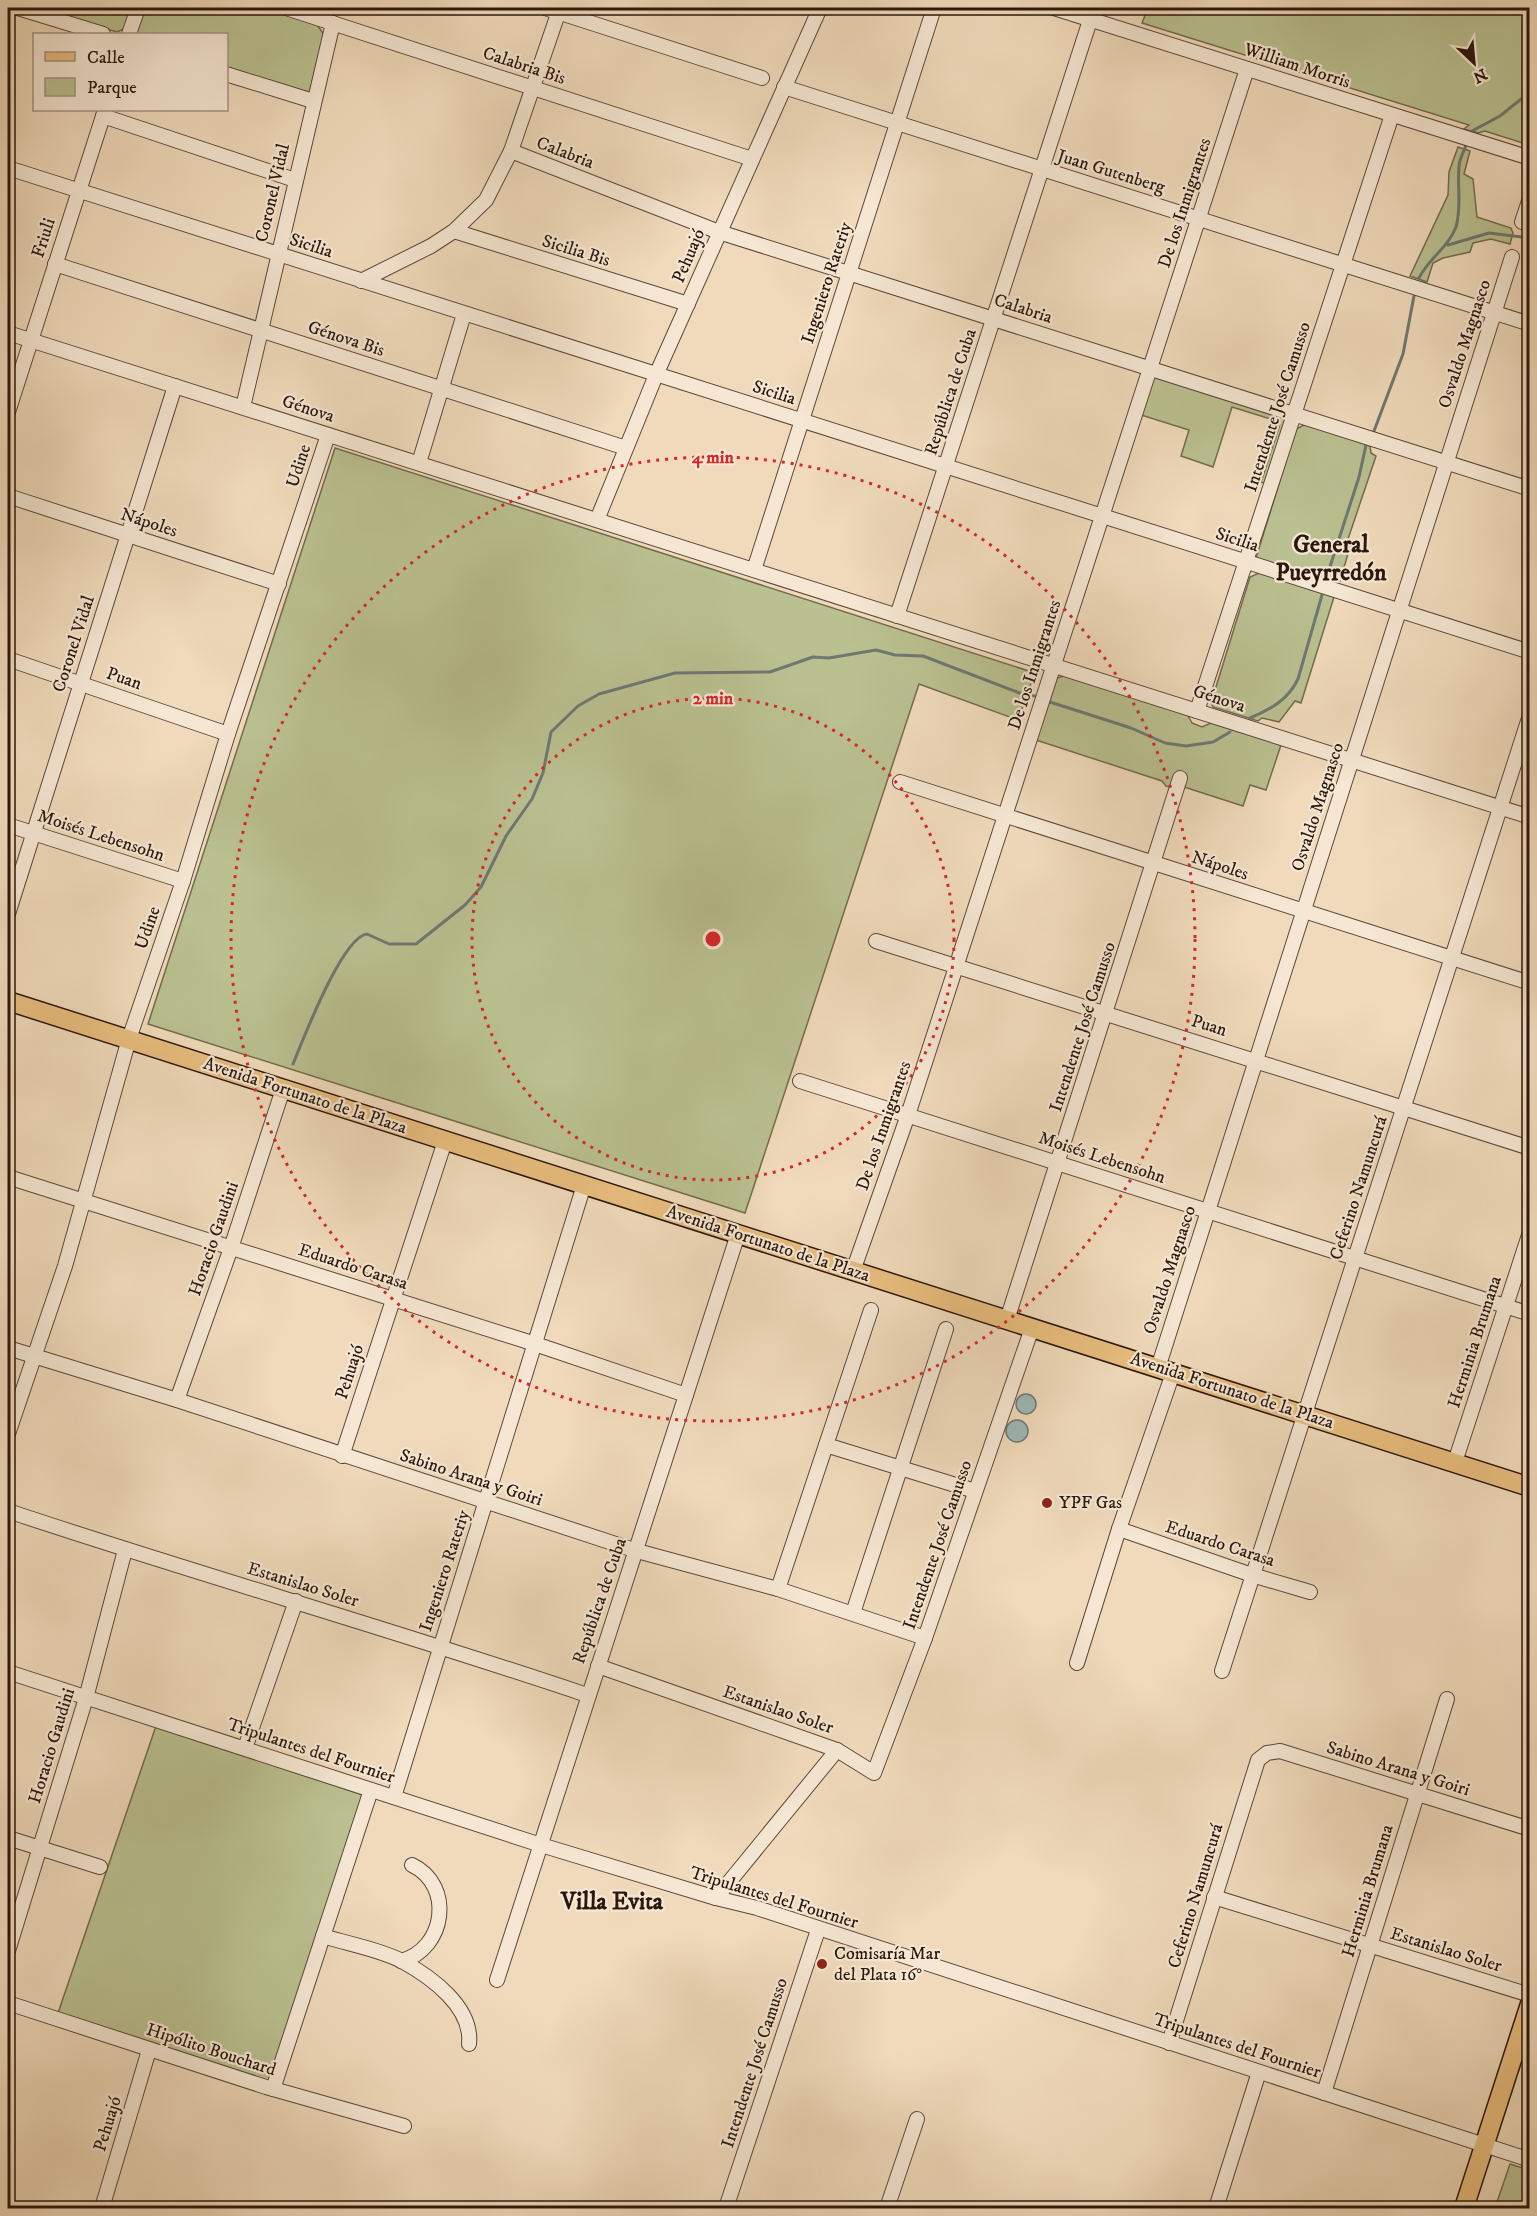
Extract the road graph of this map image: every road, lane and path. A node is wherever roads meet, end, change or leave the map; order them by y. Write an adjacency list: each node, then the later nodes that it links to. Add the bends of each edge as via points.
1 (18, 8): 11 (street)
2 (138, 8): 12 (street)
3 (285, 8): 10 (street, Calabria Bis)
4 (545, 8): 8 (street)
5 (820, 8): 16 (street, Pehuajó)
6 (934, 8): 21 (street, Ingeniero Rateriy)
7 (1054, 8): 9 (street, William Morris)
8 (559, 10): 15 (street); 17 (street)
9 (1092, 13): 13 (street, William Morris); 26 (street, República de Cuba)
10 (329, 17): 17 (street, Calabria Bis); 18 (street, Coronel Vidal)
11 (100, 33)
12 (129, 33)
13 (1247, 69): 20 (street, William Morris); 30 (street, De los Inmigrantes)
14 (228, 75): 18 (street)
15 (762, 78)
16 (784, 87): 21 (street, Juan Gutenberg); 24 (street, Pehuajó)
17 (534, 88): 22 (street); 24 (street, Calabria Bis)
18 (313, 101): 27 (street, Coronel Vidal)
19 (104, 113): 27 (street); 28 (street, Friuli)
20 (1392, 115): 23 (street, William Morris); 37 (street, Intendente José Camusso)
21 (897, 123): 26 (street, Juan Gutenberg); 38 (street, Ingeniero Rateriy)
22 (511, 152): 32 (street, via 486,200); 33 (street, Calabria)
23 (1530, 158)
24 (752, 159): 33 (street, Pehuajó)
25 (8, 168): 28 (street, Sicilia)
26 (1042, 169): 30 (street, Juan Gutenberg); 43 (street, República de Cuba)
27 (295, 180): 34 (street, Coronel Vidal)
28 (79, 191): 34 (street, Sicilia); 36 (street, Friuli)
29 (1530, 198): 31 (street)
30 (1199, 218): 37 (street, Juan Gutenberg); 48 (street, De los Inmigrantes)
31 (1522, 222)
32 (454, 231): 39 (street, via 405,261); 40 (street, Sicilia Bis)
33 (719, 232): 38 (street, Calabria); 40 (street, Pehuajó)
34 (278, 254): 39 (street, Sicilia); 45 (street, Coronel Vidal)
35 (1512, 256): 41 (street, Osvaldo Magnasco)
36 (55, 264): 45 (street, Génova Bis); 47 (street, Friuli)
37 (1343, 265): 41 (street, Juan Gutenberg); 54 (street, Intendente José Camusso)
38 (849, 273): 43 (street, Calabria); 55 (street, Ingeniero Rateriy)
39 (361, 281): 42 (street, Sicilia)
40 (688, 304): 49 (street, Pehuajó)
41 (1494, 313): 44 (street, Juan Gutenberg); 58 (street, Osvaldo Magnasco)
42 (464, 314): 49 (street, Sicilia); 51 (street)
43 (993, 319): 48 (street, Calabria); 60 (street, República de Cuba)
44 (1530, 324)
45 (261, 330): 51 (street, Génova Bis); 52 (street, Coronel Vidal)
46 (8, 333): 47 (street, Génova)
47 (30, 340): 50 (street, Génova); 53 (street, Friuli)
48 (1149, 368): 54 (street, Calabria); 63 (street, De los Inmigrantes)
49 (656, 375): 55 (street, Sicilia); 57 (street, Pehuajó)
50 (175, 386): 52 (street, Génova); 65 (street, Coronel Vidal)
51 (441, 388): 57 (street, Génova Bis); 59 (street)
52 (243, 407): 56 (street, Génova)
53 (8, 412)
54 (1294, 414): 58 (street, Calabria); 66 (street, Intendente José Camusso)
55 (802, 421): 60 (street, Sicilia); 67 (street, Ingeniero Rateriy)
56 (328, 435): 59 (street, Génova); 68 (street, Udine)
57 (626, 448): 64 (street, Pehuajó)
58 (1446, 462): 61 (street, Calabria); 69 (street, Osvaldo Magnasco)
59 (418, 464): 64 (street, Génova)
60 (945, 466): 63 (street, Sicilia); 70 (street, República de Cuba)
61 (1530, 489)
62 (8, 496): 65 (street, Nápoles)
63 (1102, 516): 66 (street, Sicilia); 73 (street, De los Inmigrantes)
64 (597, 520): 67 (street, Génova)
65 (128, 535): 68 (street, Nápoles); 74 (street, Coronel Vidal)
66 (1246, 562): 69 (street, Sicilia); 75 (street, Intendente José Camusso)
67 (754, 570): 70 (street, Génova)
68 (279, 584): 77 (street, Udine)
69 (1399, 610): 71 (street, Sicilia); 78 (street, Osvaldo Magnasco)
70 (897, 616): 73 (street, Génova)
71 (1530, 652)
72 (8, 659): 74 (street, Puan)
73 (1053, 666): 75 (street, Génova); 82 (street, De los Inmigrantes)
74 (81, 683): 77 (street, Puan); 85 (street, Coronel Vidal)
75 (1197, 711): 78 (street, Génova)
76 (1530, 715): 81 (street, Ceferino Namuncurá)
77 (228, 734): 87 (street, Udine)
78 (1352, 760): 81 (street, Génova); 88 (street, Osvaldo Magnasco)
79 (1180, 778): 86 (street, Intendente José Camusso)
80 (900, 782): 82 (street, Nápoles)
81 (1500, 807): 83 (street, Génova); 91 (street, Ceferino Namuncurá)
82 (1005, 816): 86 (street, Nápoles); 92 (street, De los Inmigrantes)
83 (1530, 817)
84 (8, 825): 85 (street, Moisés Lebensohn)
85 (33, 833): 87 (street, Moisés Lebensohn); 89 (street, Coronel Vidal)
86 (1154, 864): 88 (street, Nápoles); 95 (street, Intendente José Camusso)
87 (183, 881): 96 (street, Udine)
88 (1304, 911): 91 (street, Nápoles); 97 (street, Osvaldo Magnasco)
89 (8, 914)
90 (876, 941): 92 (street, Puan)
91 (1452, 958): 93 (street, Nápoles); 100 (street, Ceferino Namuncurá)
92 (956, 966): 95 (street, Puan); 101 (street, De los Inmigrantes)
93 (1530, 983)
94 (8, 1000): 96 (main road, Avenida Fortunato de la Plaza)
95 (1106, 1013): 97 (street, Puan); 104 (street, Intendente José Camusso)
96 (129, 1039): 99 (main road, Avenida Fortunato de la Plaza); 107 (street, Udine)
97 (1256, 1060): 100 (street, Puan); 108 (street, Osvaldo Magnasco)
98 (800, 1081): 101 (street, Moisés Lebensohn)
99 (283, 1089): 102 (main road, Avenida Fortunato de la Plaza); 111 (street, Horacio Gaudini)
100 (1404, 1108): 103 (street, Puan); 112 (street, Ceferino Namuncurá)
101 (908, 1115): 104 (street, Moisés Lebensohn); 113 (street, De los Inmigrantes)
102 (445, 1141): 106 (main road, Avenida Fortunato de la Plaza); 114 (street, Pehuajó)
103 (1530, 1148)
104 (1059, 1163): 108 (street, Moisés Lebensohn); 118 (street, Intendente José Camusso)
105 (8, 1177): 107 (street, Eduardo Carasa)
106 (584, 1185): 110 (main road, Avenida Fortunato de la Plaza); 121 (street, Ingeniero Rateriy)
107 (82, 1201): 111 (street, Eduardo Carasa); 123 (street, Udine, via 65,1266)
108 (1208, 1211): 112 (street, Moisés Lebensohn); 124 (street, Osvaldo Magnasco)
109 (1530, 1232): 115 (street, Herminia Brumana)
110 (738, 1234): 113 (main road, Avenida Fortunato de la Plaza); 125 (street, República de Cuba)
111 (231, 1248): 114 (street, Eduardo Carasa); 126 (street, Horacio Gaudini)
112 (1356, 1258): 115 (street, Moisés Lebensohn); 127 (street, Ceferino Namuncurá)
113 (853, 1271): 118 (main road, Avenida Fortunato de la Plaza)
114 (393, 1299): 121 (street, Eduardo Carasa); 130 (street, Pehuajó)
115 (1505, 1306): 117 (street, Moisés Lebensohn); 131 (street, Herminia Brumana)
116 (871, 1310): 129 (street)
117 (1530, 1314)
118 (1007, 1320): 119 (main road, Avenida Fortunato de la Plaza)
119 (1032, 1328): 124 (main road, Avenida Fortunato de la Plaza); 134 (street, Intendente José Camusso)
120 (946, 1329): 132 (street)
121 (535, 1344): 125 (street, Eduardo Carasa); 135 (street, Ingeniero Rateriy)
122 (8, 1348): 123 (street, Sabino Arana y Goiri)
123 (33, 1356): 126 (street, Sabino Arana y Goiri); 128 (street, Udine)
124 (1165, 1370): 127 (main road, Avenida Fortunato de la Plaza); 137 (street, Osvaldo Magnasco)
125 (686, 1395): 139 (street, República de Cuba)
126 (177, 1400): 130 (street, Sabino Arana y Goiri)
127 (1306, 1415): 131 (main road, Avenida Fortunato de la Plaza); 140 (street, Ceferino Namuncurá)
128 (8, 1434)
129 (826, 1445): 132 (street); 141 (street)
130 (342, 1456): 135 (street, Sabino Arana y Goiri)
131 (1455, 1462): 133 (main road, Avenida Fortunato de la Plaza)
132 (902, 1468): 134 (street); 144 (street)
133 (1530, 1486)
134 (975, 1491): 145 (street, Intendente José Camusso)
135 (486, 1502): 139 (street, Sabino Arana y Goiri); 146 (street, Ingeniero Rateriy)
136 (8, 1511): 138 (street, Estanislao Soler)
137 (1119, 1529): 140 (street, Eduardo Carasa); 147 (street, Osvaldo Magnasco)
138 (126, 1550): 143 (street, Estanislao Soler); 152 (street, Horacio Gaudini)
139 (637, 1551): 141 (street, Sabino Arana y Goiri); 148 (street, República de Cuba)
140 (1252, 1575): 142 (street, Eduardo Carasa); 149 (street, Ceferino Namuncurá)
141 (778, 1589): 144 (street, Sabino Arana y Goiri)
142 (1310, 1592)
143 (296, 1601): 146 (street, Estanislao Soler); 154 (street)
144 (853, 1613): 145 (street, Sabino Arana y Goiri)
145 (925, 1638): 157 (street, Intendente José Camusso)
146 (440, 1645): 151 (street, Estanislao Soler); 160 (street, Ingeniero Rateriy)
147 (1077, 1663)
148 (598, 1666): 151 (street, República de Cuba); 155 (street, Estanislao Soler)
149 (1222, 1671)
150 (8, 1672): 152 (street, Tripulantes del Fournier)
151 (587, 1695): 163 (street, República de Cuba)
152 (86, 1698): 154 (street, Tripulantes del Fournier); 164 (street, Horacio Gaudini)
153 (1448, 1699): 159 (street, Herminia Brumana)
154 (245, 1748): 158 (street, Tripulantes del Fournier)
155 (837, 1750): 157 (street, Estanislao Soler); 168 (street)
156 (1258, 1760): 159 (street, Sabino Arana y Goiri, via 1267,1753 1280,1751); 167 (street, Ceferino Namuncurá)
157 (874, 1773)
158 (371, 1790): 160 (street, Tripulantes del Fournier); 170 (street)
159 (1418, 1794): 161 (street, Sabino Arana y Goiri); 171 (street, Herminia Brumana)
160 (394, 1797): 163 (street, Tripulantes del Fournier)
161 (1530, 1829)
162 (8, 1838): 164 (street)
163 (541, 1845): 168 (street, Tripulantes del Fournier); 174 (street, República de Cuba)
164 (41, 1848): 166 (street); 172 (street, Horacio Gaudini)
165 (412, 1865): 173 (street, via 435,1884 440,1903 438,1923 434,1935 419,1952)
166 (100, 1867)
167 (1214, 1897): 171 (street, Estanislao Soler); 178 (street, Ceferino Namuncurá)
168 (716, 1898): 169 (street, Tripulantes del Fournier)
169 (818, 1930): 178 (street, Tripulantes del Fournier); 189 (street, Intendente José Camusso)
170 (323, 1936): 173 (street); 182 (street)
171 (1370, 1946): 175 (street, Estanislao Soler); 183 (street, Herminia Brumana)
172 (8, 1951)
173 (401, 1960): 179 (street, via 448,1995 468,2028)
174 (497, 1980)
175 (1530, 1995)
176 (8, 2003): 180 (street, Hipólito Bouchard)
177 (1530, 2004): 186 (main road)
178 (1169, 2043): 181 (street, Tripulantes del Fournier)
179 (469, 2044)
180 (149, 2050): 182 (street, Hipólito Bouchard); 188 (street, Pehuajó)
181 (1259, 2072): 183 (street, Tripulantes del Fournier); 191 (street)
182 (273, 2089): 185 (street, Hipólito Bouchard)
183 (1324, 2093): 186 (street, Tripulantes del Fournier)
184 (917, 2119): 190 (street)
185 (405, 2126)
186 (1485, 2145): 187 (street, Tripulantes del Fournier); 192 (main road)
187 (1530, 2160)
188 (102, 2208)
189 (726, 2208)
190 (887, 2208)
191 (1216, 2208)
192 (1464, 2208)

